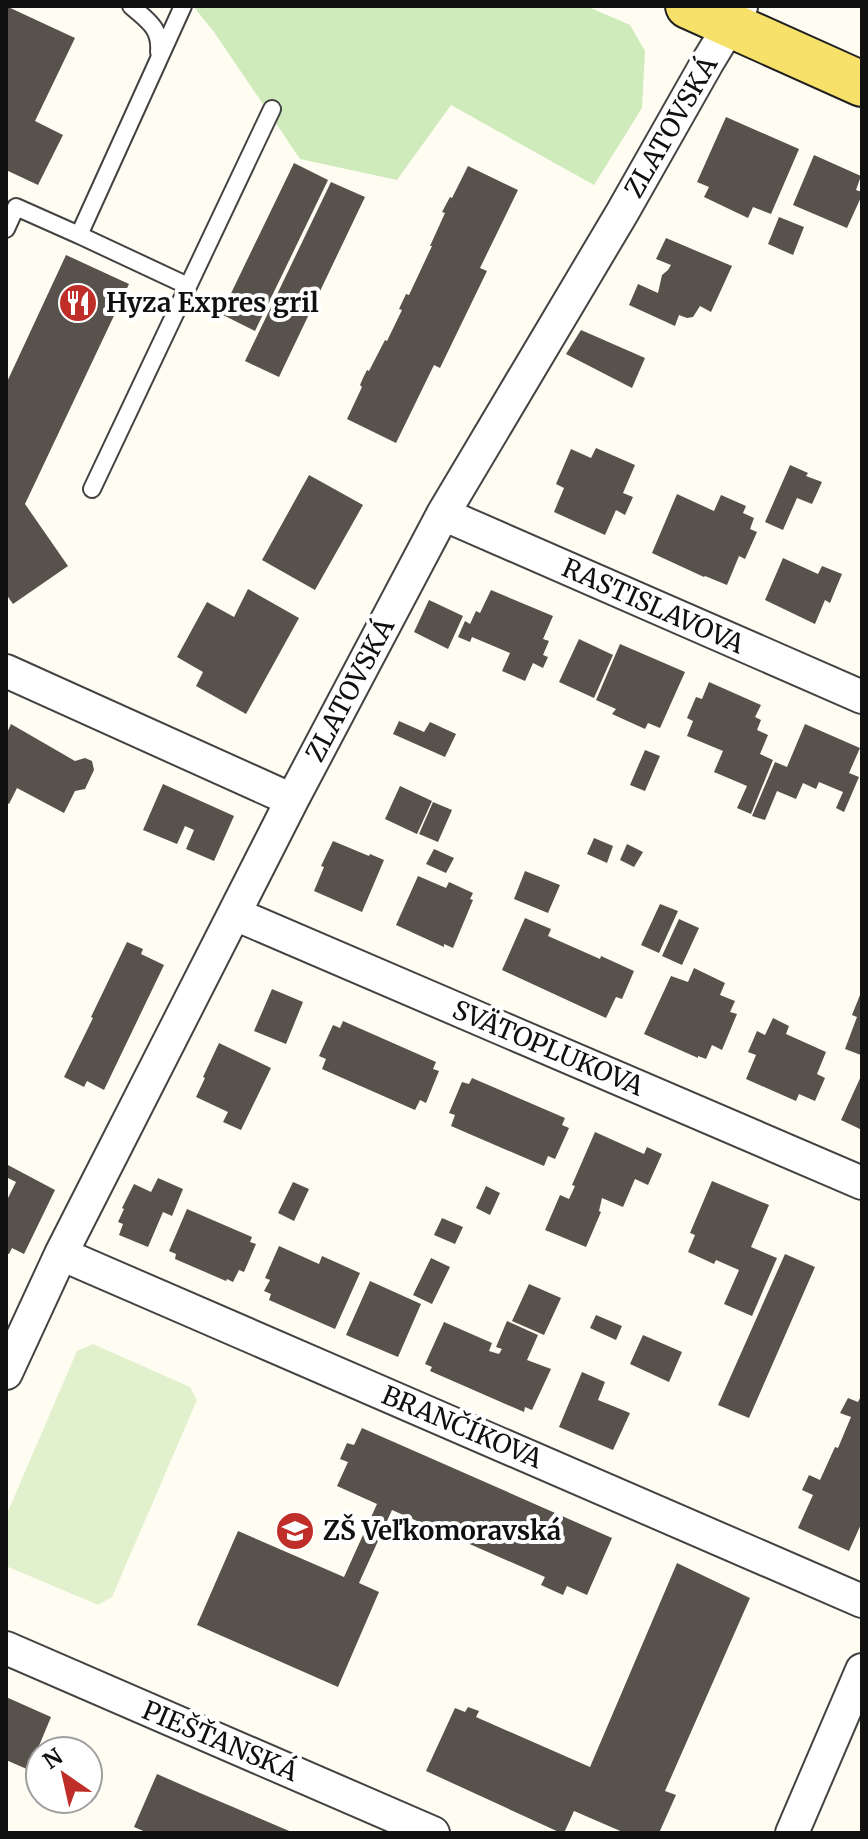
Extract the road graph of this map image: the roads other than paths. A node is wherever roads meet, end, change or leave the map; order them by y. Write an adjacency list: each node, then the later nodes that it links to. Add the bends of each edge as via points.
1 (131, 6): 5 (lane, via 154,27)
2 (183, 6): 5 (lane)
3 (688, 6): 4 (main road)
4 (736, 16): 6 (main road); 12 (street, ZLATOVSKÁ)
5 (159, 59): 9 (lane)
6 (862, 84)
7 (272, 109): 10 (lane)
8 (6, 229): 9 (lane, via 16,207)
9 (79, 235): 10 (lane)
10 (188, 286): 11 (lane)
11 (92, 489)
12 (443, 514): 14 (street, RASTISLAVOVA); 15 (street, ZLATOVSKÁ)
13 (6, 672): 15 (street)
14 (862, 697)
15 (292, 800): 16 (street, ZLATOVSKÁ)
16 (235, 914): 17 (street, SVÄTOPLUKOVA); 18 (street, ZLATOVSKÁ)
17 (862, 1183)
18 (61, 1254): 19 (street, ZLATOVSKÁ); 20 (street, BRANČÍKOVA)
19 (6, 1373)
20 (862, 1601)
21 (6, 1648): 23 (street, PIEŠŤANSKÁ)
22 (862, 1670): 24 (street)
23 (433, 1833)
24 (792, 1833)

